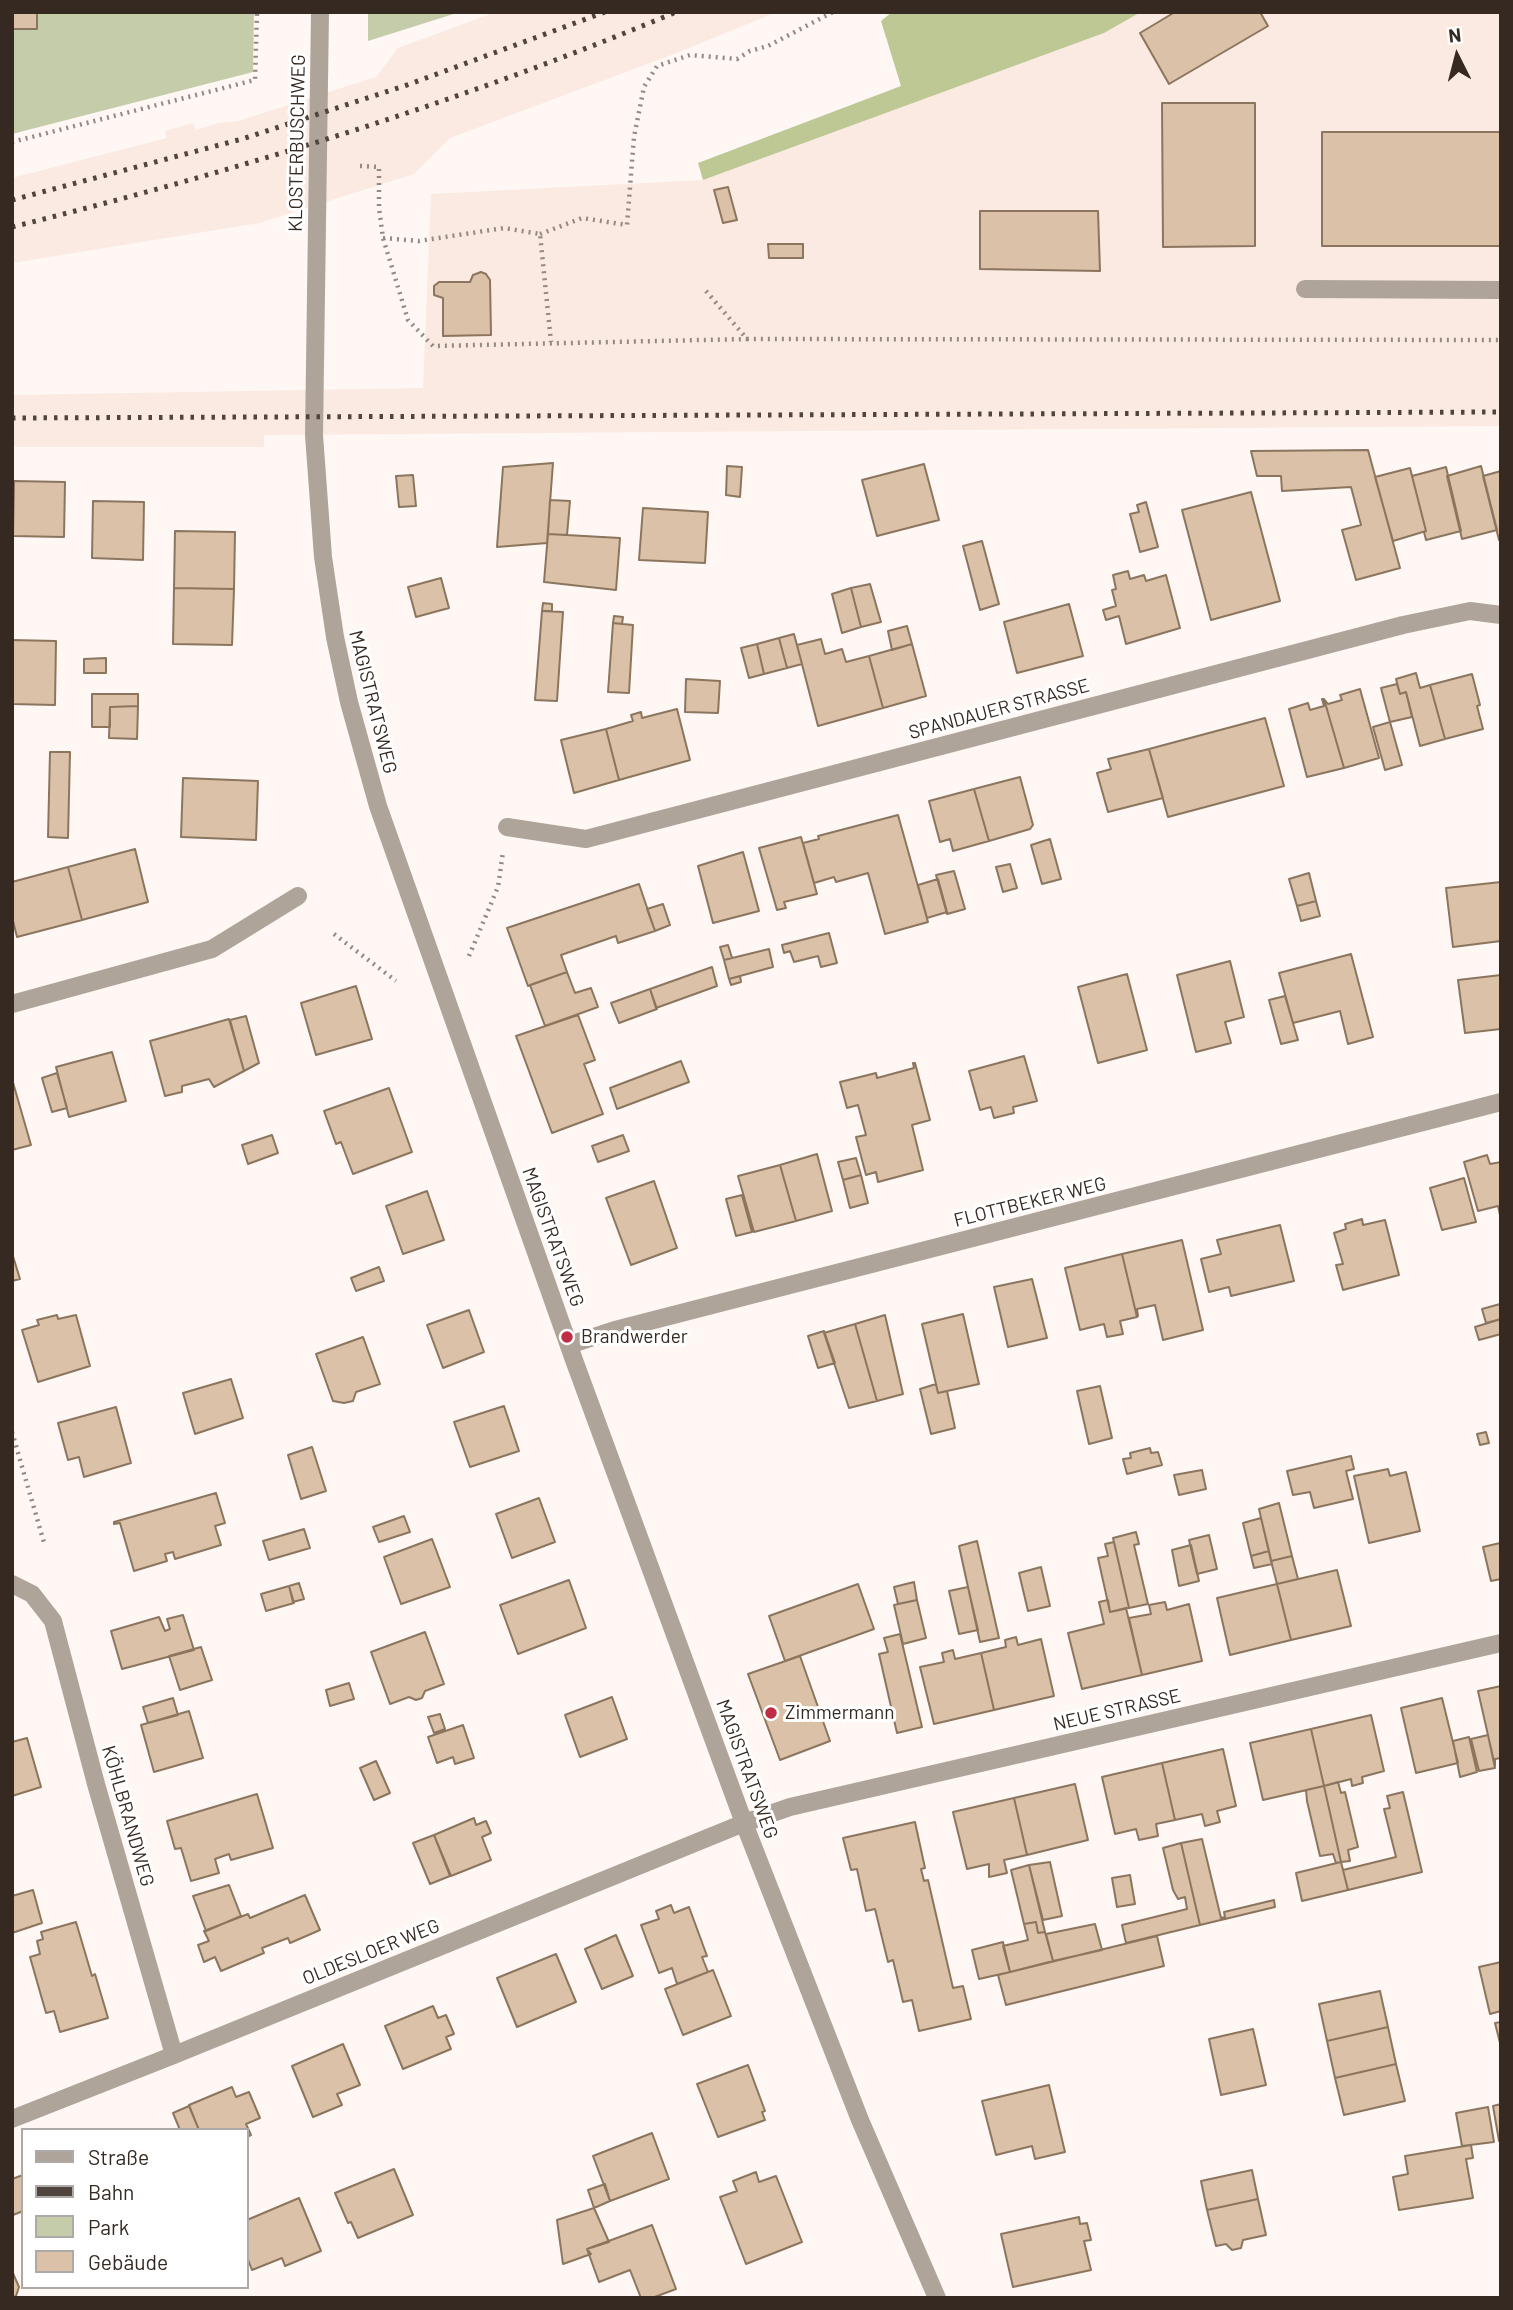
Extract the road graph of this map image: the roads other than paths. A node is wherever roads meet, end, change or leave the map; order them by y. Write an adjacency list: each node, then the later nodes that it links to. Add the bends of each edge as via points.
1 (320, 12): 2 (street, KLOSTERBUSCHWEG)
2 (317, 274): 10 (street, MAGISTRATSWEG, via 314,435 318,503 328,597 349,702 378,806)
3 (1305, 289): 4 (street)
4 (1501, 290)
5 (1501, 615): 6 (street, SPANDAUER STRASSE, via 1470,611 1402,625 586,839)
6 (507, 827)
7 (298, 895): 8 (street, via 212,949)
8 (12, 1004)
9 (1501, 1102): 10 (street, FLOTTBEKER WEG)
10 (569, 1345): 13 (street, MAGISTRATSWEG)
11 (12, 1584): 14 (street, KÖHLBRANDWEG, via 32,1594 53,1621)
12 (1501, 1643): 13 (street, NEUE STRASSE, via 790,1807)
13 (744, 1822): 14 (street, OLDESLOER WEG); 16 (street, MAGISTRATSWEG, via 860,2120)
14 (174, 2055): 15 (street, OLDESLOER WEG)
15 (12, 2119)
16 (936, 2298)

